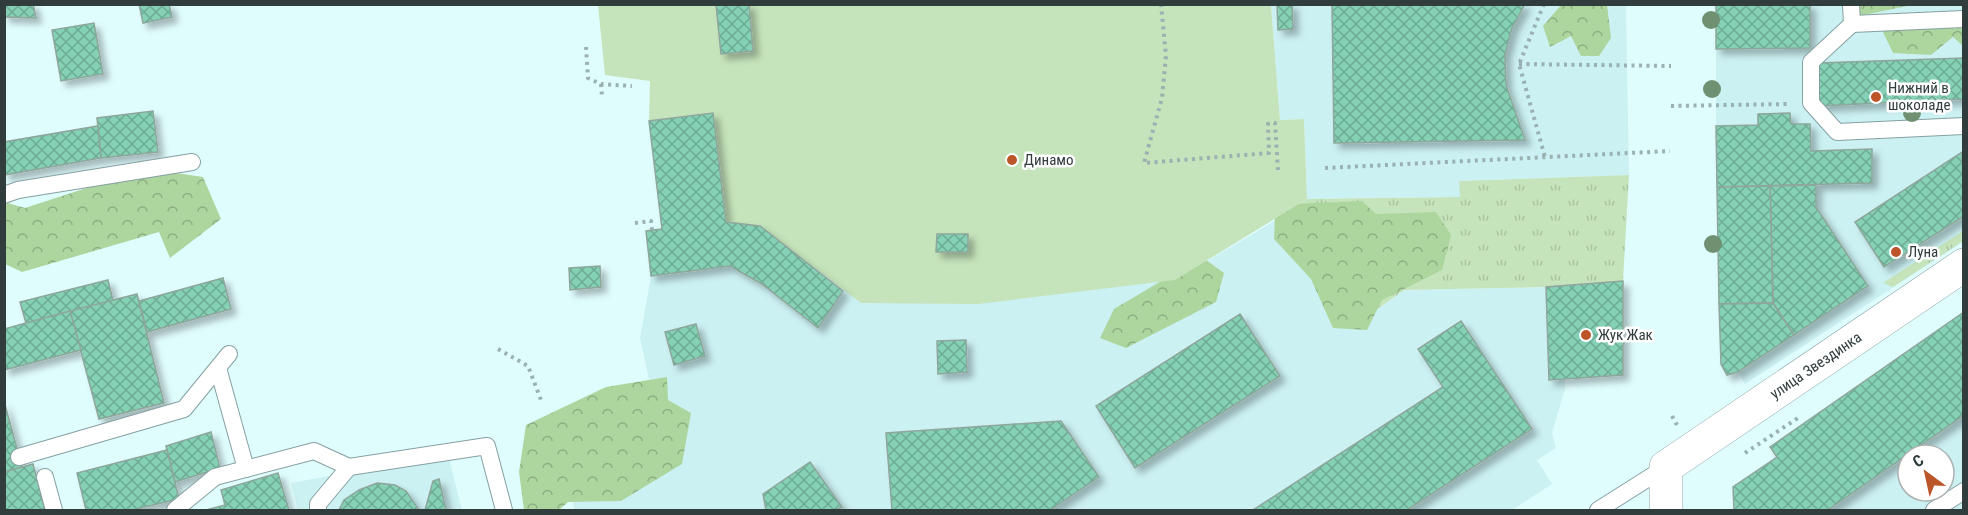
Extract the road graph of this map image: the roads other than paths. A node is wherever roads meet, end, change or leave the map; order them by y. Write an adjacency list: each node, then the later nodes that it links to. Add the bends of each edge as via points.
1 (1851, 4): 3 (lane)
2 (1964, 19): 3 (lane)
3 (1852, 24): 4 (lane, via 1811,62 1812,103 1837,132)
4 (1964, 126)
5 (192, 162): 6 (lane)
6 (4, 195)
7 (1964, 265): 12 (street, улица Звездинка)
8 (230, 354): 9 (lane)
9 (218, 368): 10 (lane, via 184,409); 13 (lane)
10 (19, 457)
11 (349, 467): 13 (lane, via 314,451); 18 (lane, via 318,504); 19 (lane, via 487,446)
12 (1666, 467): 20 (lane); 21 (street)
13 (246, 469): 17 (lane, via 215,477)
14 (45, 477): 16 (lane)
15 (1964, 491): 22 (lane)
16 (54, 510)
17 (175, 510)
18 (318, 510)
19 (504, 510)
20 (1598, 510)
21 (1666, 510)
22 (1934, 510)

